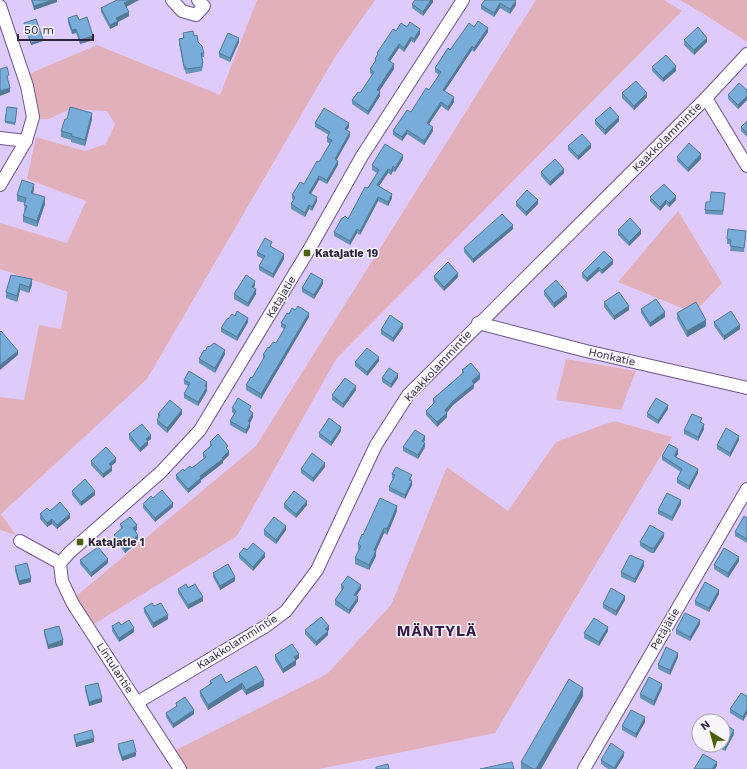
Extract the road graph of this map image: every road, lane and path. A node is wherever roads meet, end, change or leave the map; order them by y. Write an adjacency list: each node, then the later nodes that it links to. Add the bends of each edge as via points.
1 (172, 0): 2 (street, via 182,11 196,15 204,6)
2 (198, 0)
3 (463, 0): 15 (street, Katajatie, via 362,156 310,248 200,430 161,472)
4 (0, 6): 8 (street, via 27,86 33,117)
5 (747, 54): 6 (street, Kaakkolammintie)
6 (706, 98): 9 (street); 11 (street, Kaakkolammintie)
7 (0, 138): 8 (street)
8 (26, 141): 10 (street)
9 (747, 166)
10 (0, 185)
11 (478, 323): 12 (street, Honkatie); 16 (street, Kaakkolammintie, via 408,395 376,445 317,570 286,611 266,626)
12 (747, 388)
13 (747, 489): 18 (street, Petäjätie)
14 (20, 541): 15 (street)
15 (60, 563): 16 (street, Lintulantie, via 62,580 73,604)
16 (138, 702): 17 (street, Lintulantie)
17 (180, 769)
18 (584, 769)

